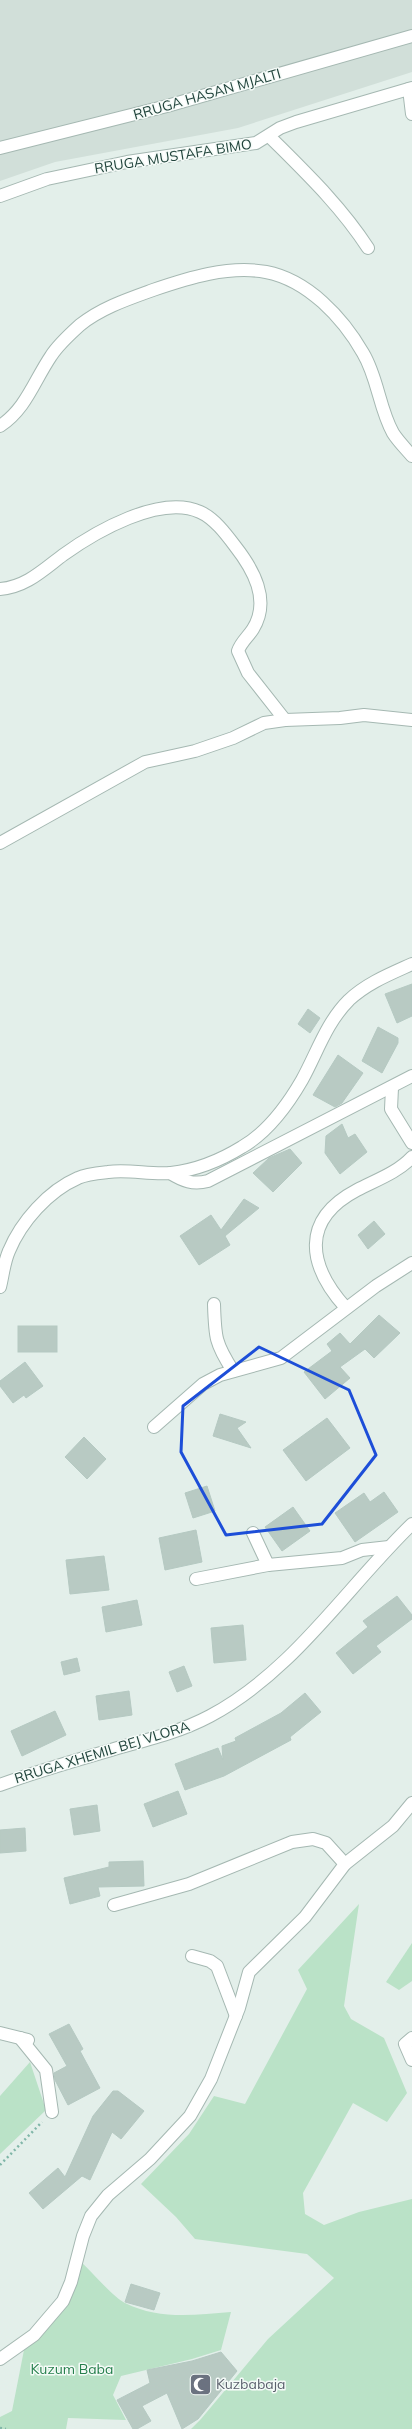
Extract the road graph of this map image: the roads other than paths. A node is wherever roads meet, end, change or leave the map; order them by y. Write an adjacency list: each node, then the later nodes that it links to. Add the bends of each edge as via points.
1 (412, 36): 5 (street, RRUGA HASAN MJALTI, via 167,106)
2 (411, 88): 3 (street); 4 (street, RRUGA MUSTAFA BIMO, via 296,122 280,128)
3 (412, 114)
4 (269, 136): 6 (street, RRUGA MUSTAFA BIMO, via 256,144 127,162 84,171); 7 (street, via 327,193 350,220)
5 (0, 148)
6 (0, 196)
7 (368, 248)
8 (0, 426): 9 (street, via 8,421 28,397 52,354 80,325 97,313 125,300 191,278 239,271 266,272 310,292 332,311 348,331 364,354 393,433)
9 (412, 456)
10 (0, 589): 11 (street, via 30,581 108,527 139,515 166,508 184,508 201,512 221,529 254,572 260,592 259,612 253,628 238,651 248,673)
11 (285, 720): 12 (street, via 364,715); 13 (street, via 264,723 233,738 195,751 145,762)
12 (412, 720)
13 (0, 843)
14 (412, 964): 19 (street, via 368,985 349,1000 334,1018 291,1097 265,1130 243,1147 217,1161)
15 (412, 1076): 16 (street)
16 (392, 1088): 17 (street, via 391,1109); 19 (street, via 208,1181 196,1184)
17 (412, 1143)
18 (412, 1157): 23 (street, via 389,1174 338,1202 318,1231 315,1246 317,1262 334,1295)
19 (170, 1173): 21 (street, via 108,1172 79,1177 61,1186 33,1214 18,1234 9,1252)
20 (412, 1263): 23 (street)
21 (0, 1287)
22 (214, 1304): 24 (street, via 214,1337)
23 (346, 1308): 24 (street, via 280,1358)
24 (233, 1371): 25 (street, via 203,1384)
25 (154, 1427)
26 (412, 1524): 28 (street, RRUGA XHEMIL BEJ VLORA)
27 (253, 1533): 29 (street)
28 (389, 1547): 29 (street, via 362,1550 342,1558); 31 (street, RRUGA XHEMIL BEJ VLORA, via 354,1584 328,1618 289,1657 262,1681 210,1716 180,1730)
29 (268, 1565): 30 (street)
30 (196, 1578)
31 (0, 1785)
32 (412, 1803): 33 (street, via 394,1826)
33 (345, 1864): 34 (street, via 326,1843 313,1839 292,1842 189,1884); 36 (street, via 305,1917 249,1972)
34 (114, 1905)
35 (192, 1956): 36 (street, via 210,1961 217,1966)
36 (236, 2016): 43 (street, via 211,2079 190,2116 150,2159 108,2195 91,2216 83,2236 72,2282 63,2301 34,2335)
37 (0, 2033): 38 (street)
38 (20, 2038): 40 (street); 42 (street, via 46,2070)
39 (408, 2041): 41 (street)
40 (33, 2042)
41 (412, 2060)
42 (52, 2112)
43 (0, 2359)

